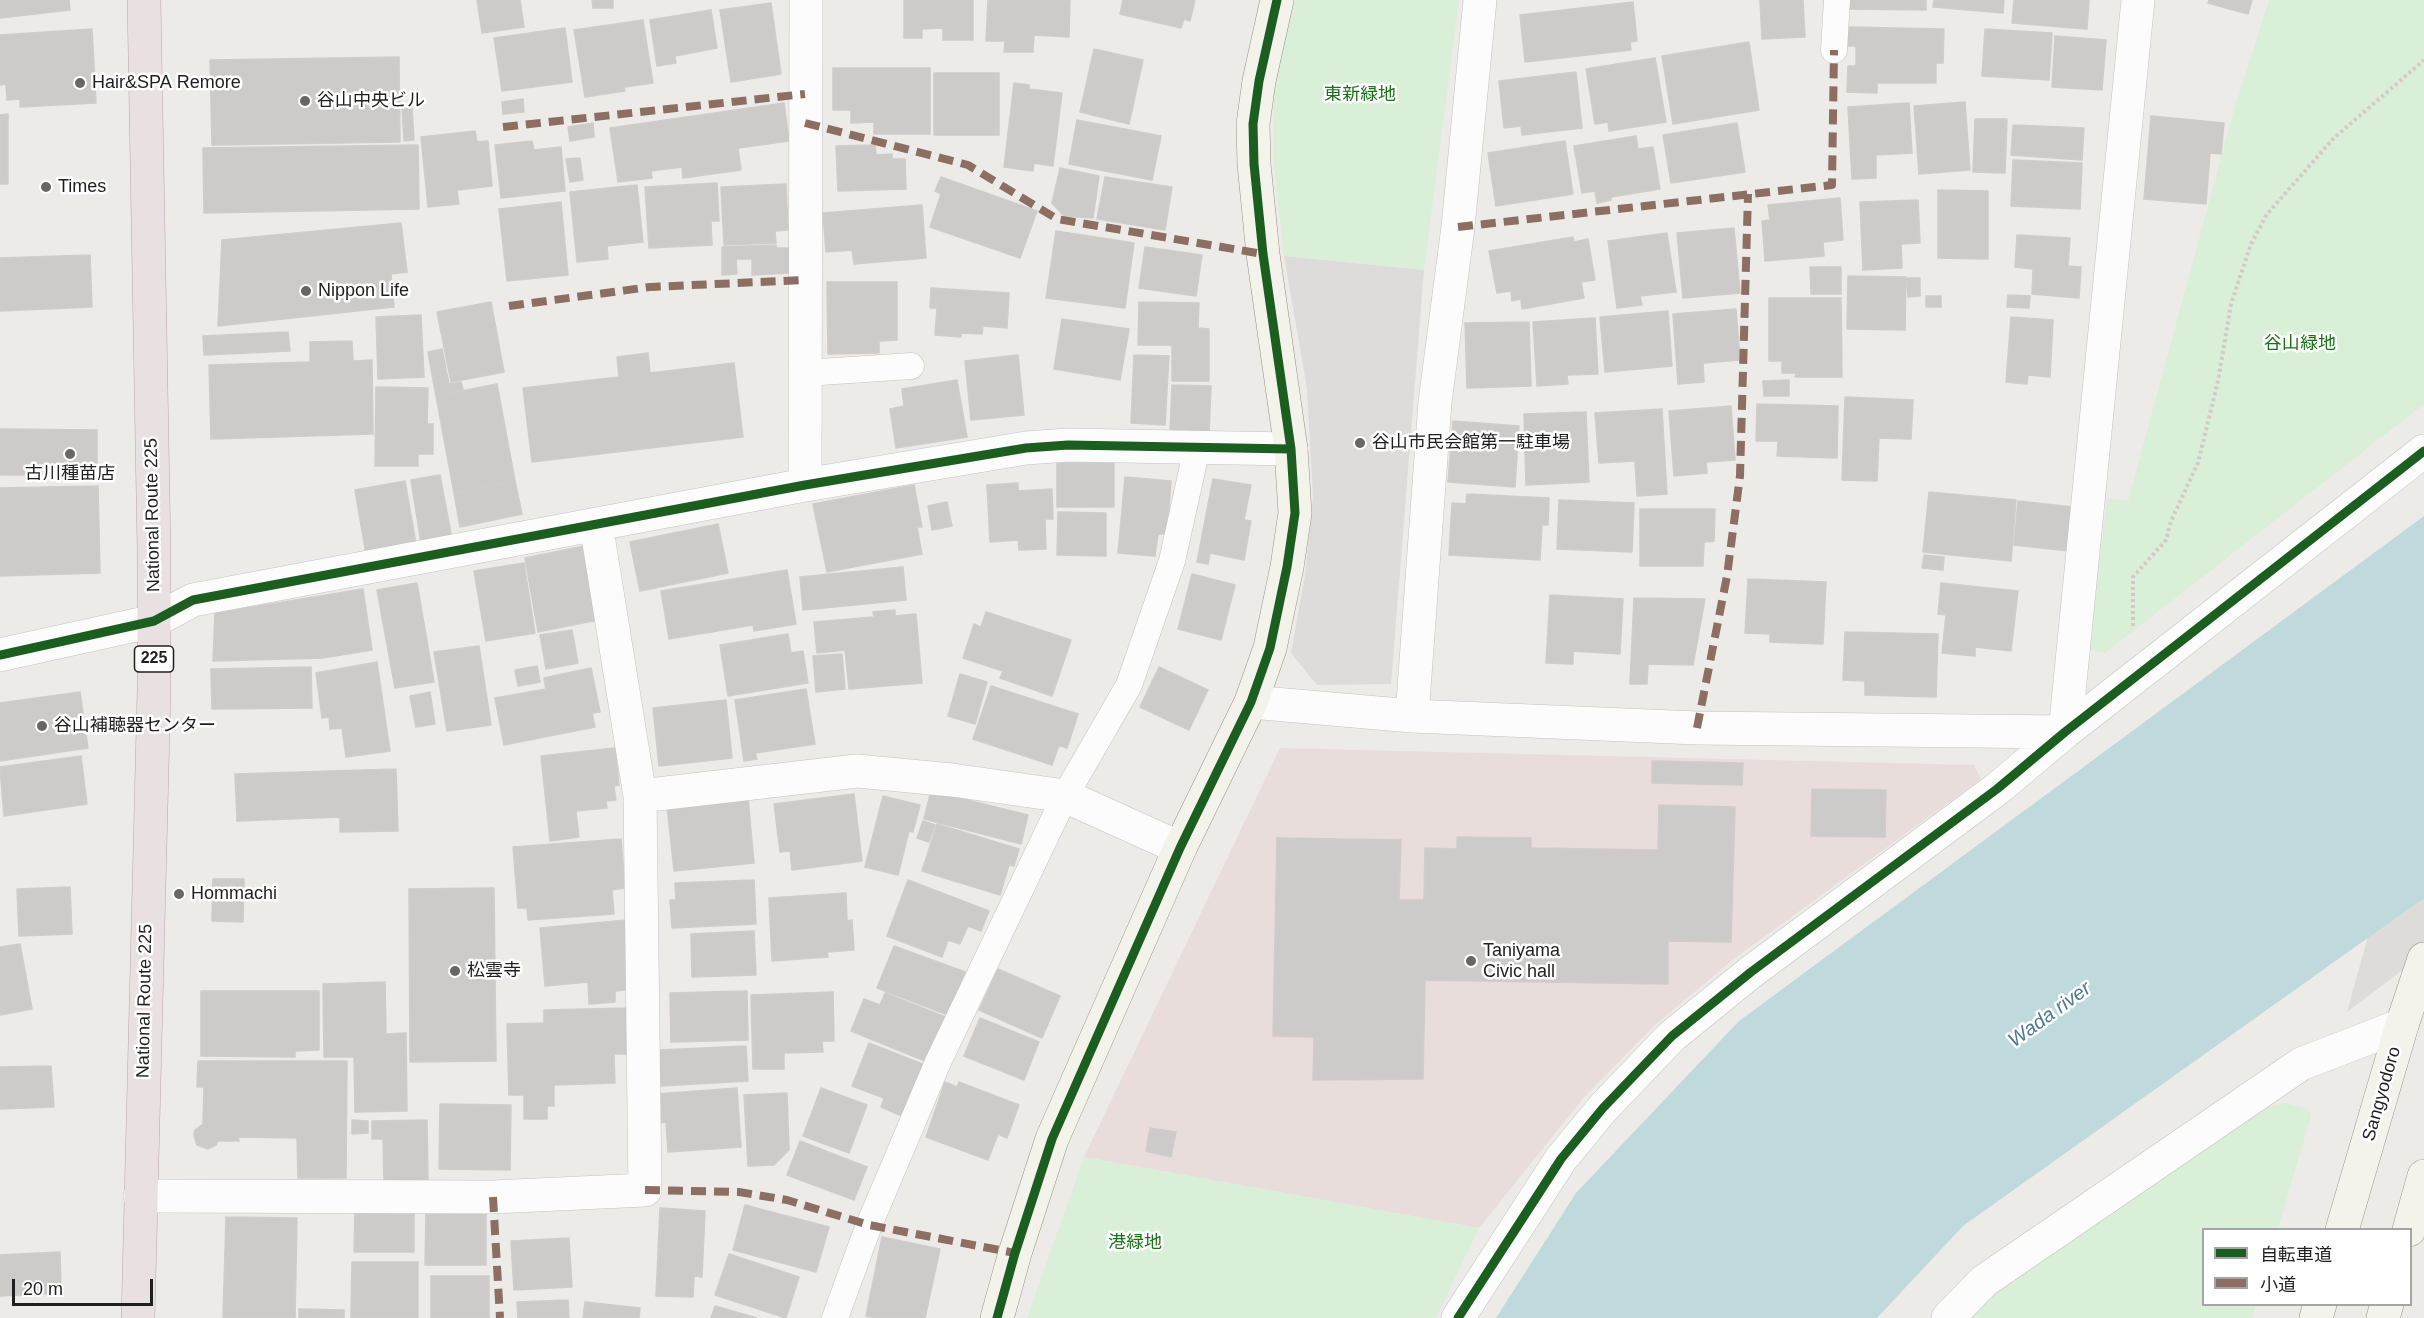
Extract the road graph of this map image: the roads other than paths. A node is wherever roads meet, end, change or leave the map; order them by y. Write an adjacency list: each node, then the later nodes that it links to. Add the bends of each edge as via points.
1 (144, 0): 15 (highway, National Route 225 / 225)
2 (806, 0): 9 (street)
3 (1277, 0): 11 (street, via 1259,81 1253,124 1254,164)
4 (1480, 0): 18 (street, via 1458,227 1435,402)
5 (1837, 0): 7 (lane)
6 (2138, 0): 19 (street)
7 (1834, 50)
8 (911, 366): 9 (lane)
9 (805, 373): 13 (street)
10 (1197, 448): 11 (street); 13 (street, via 1026,448); 21 (lane, via 1172,561 1129,685)
11 (1291, 449): 17 (street, via 1295,513 1287,567 1270,648)
12 (2424, 451): 19 (street)
13 (805, 485): 14 (street)
14 (597, 524): 15 (street, via 193,600); 20 (street)
15 (154, 621): 16 (street); 26 (highway, National Route 225 / 225)
16 (0, 655)
17 (1251, 702): 18 (street); 22 (street)
18 (1412, 716): 19 (street, via 1697,728)
19 (2065, 732): 32 (street, via 1998,789 1751,972 1672,1036 1603,1107 1561,1159)
20 (640, 796): 21 (street, via 857,771); 26 (street, via 645,1190 493,1197)
21 (1065, 796): 22 (street); 30 (lane, via 938,1062 869,1225)
22 (1180, 848): 31 (street, via 1052,1139)
23 (2424, 959): 24 (street, Sangyodoro)
24 (2402, 1025): 27 (street, Sangyodoro); 33 (street, via 2301,1064 1984,1281)
25 (2424, 1176): 28 (street)
26 (140, 1196): 29 (highway, National Route 225 / 225)
27 (2343, 1228)
28 (2410, 1228)
29 (138, 1318)
30 (835, 1318)
31 (997, 1318)
32 (1458, 1318)
33 (1948, 1318)

